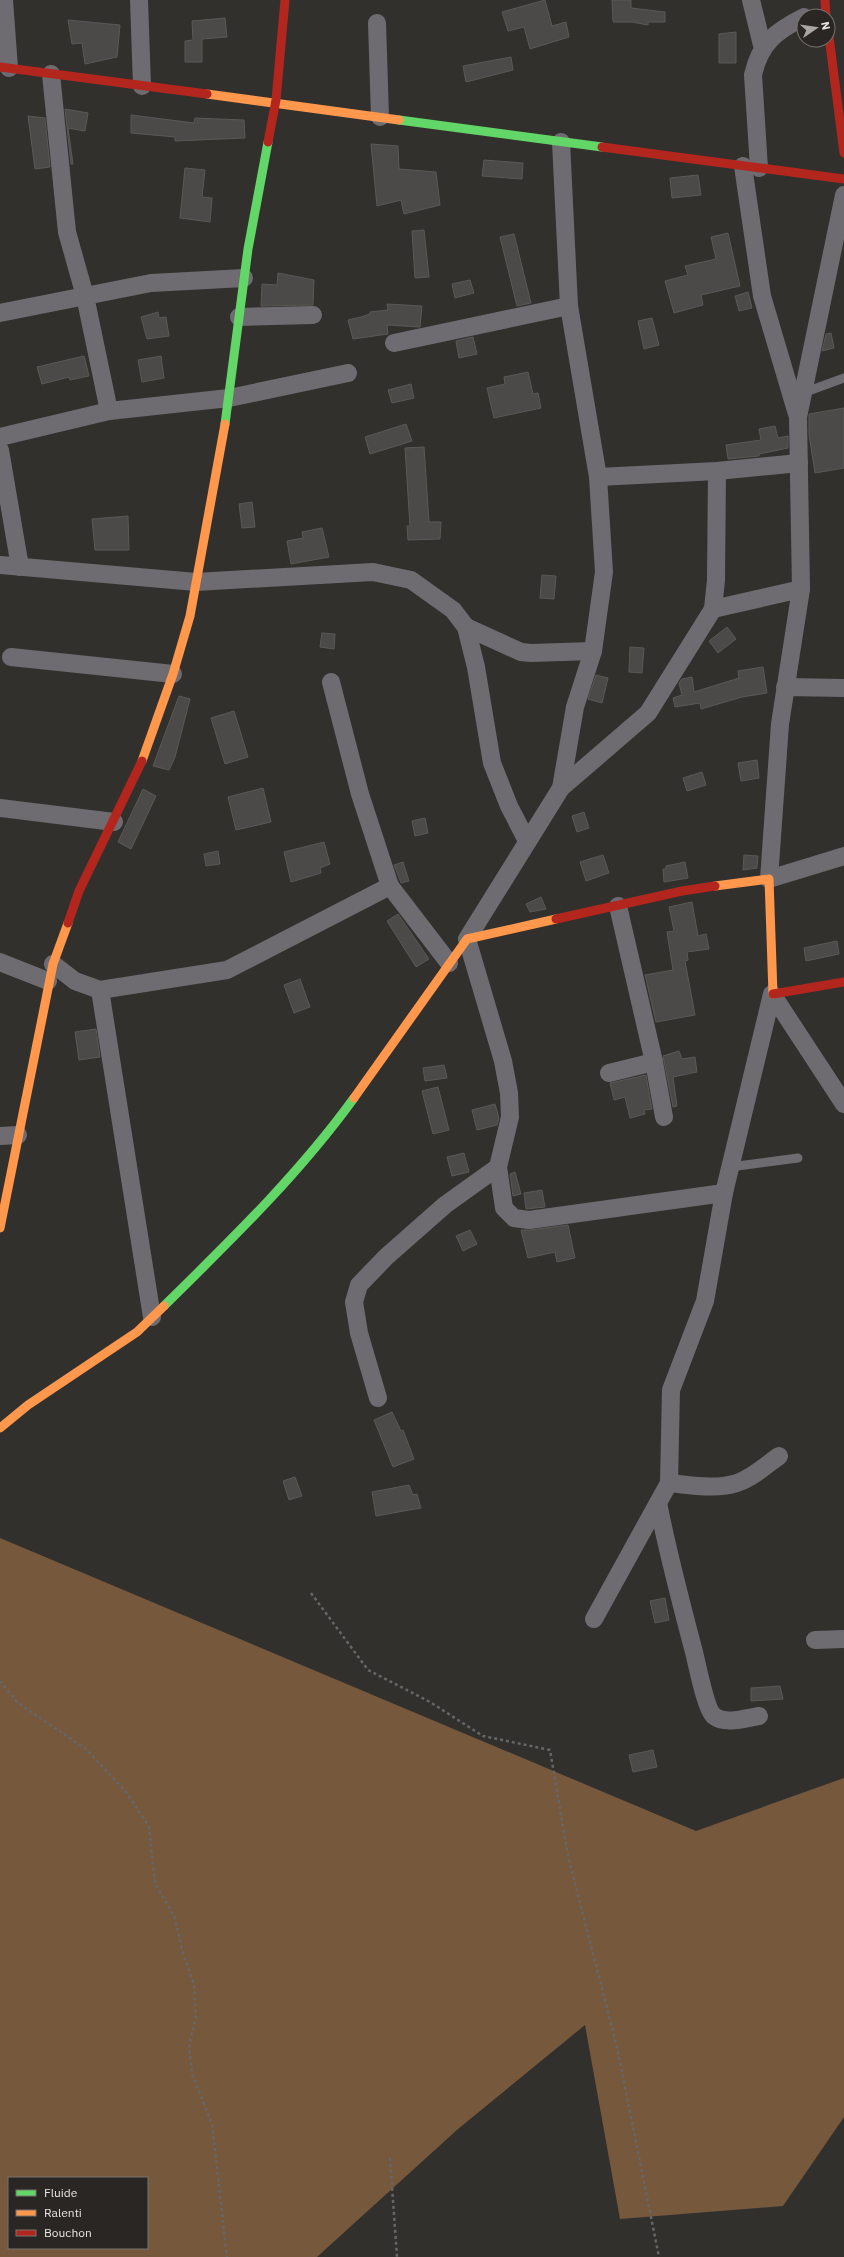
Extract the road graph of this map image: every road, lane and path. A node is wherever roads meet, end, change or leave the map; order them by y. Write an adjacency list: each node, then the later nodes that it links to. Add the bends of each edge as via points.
1 (4, 0): 7 (street)
2 (139, 0): 12 (street)
3 (285, 0): 13 (street)
4 (751, 0): 9 (street)
5 (796, 21): 9 (street, via 780,29)
6 (377, 23): 14 (street)
7 (4, 45): 10 (street)
8 (830, 48): 16 (street)
9 (763, 49): 17 (street, via 756,61 753,75)
10 (5, 68): 11 (street)
11 (52, 74): 12 (street); 21 (street, via 67,232)
12 (142, 86): 13 (street)
13 (275, 103): 14 (street); 20 (street)
14 (380, 118): 15 (street)
15 (561, 142): 17 (street); 22 (street)
16 (844, 154)
17 (751, 167): 18 (street); 32 (street, via 762,296)
18 (844, 179)
19 (844, 195): 29 (street)
20 (244, 278): 21 (street, via 150,282); 25 (street)
21 (85, 296): 23 (street); 31 (street)
22 (569, 306): 26 (street); 37 (street)
23 (0, 314)
24 (313, 315): 25 (street)
25 (239, 317): 30 (street)
26 (394, 343)
27 (348, 373): 30 (street)
28 (844, 378): 29 (lane)
29 (802, 393): 32 (street)
30 (228, 398): 31 (street); 40 (street, via 223,439)
31 (109, 411): 33 (street)
32 (798, 417): 35 (street)
33 (0, 437)
34 (0, 450): 39 (street)
35 (799, 463): 36 (street); 41 (street)
36 (717, 471): 37 (street); 42 (street, via 716,580)
37 (598, 477): 44 (street, via 604,572)
38 (0, 565): 39 (street)
39 (20, 567): 40 (street)
40 (196, 582): 43 (street, via 373,572 411,580 453,610); 46 (street, via 190,616)
41 (800, 589): 42 (street); 48 (street)
42 (713, 609): 50 (street, via 648,713)
43 (466, 627): 44 (street, via 521,652); 53 (street, via 476,667 492,763 508,806)
44 (593, 651): 50 (street, via 575,706)
45 (11, 657): 46 (street)
46 (174, 674): 52 (street, via 149,745)
47 (331, 682): 56 (street, via 360,794)
48 (785, 687): 49 (street); 55 (street)
49 (844, 688)
50 (561, 788): 53 (street)
51 (0, 808): 52 (street)
52 (114, 822): 61 (street, via 79,891)
53 (527, 841): 58 (street)
54 (844, 856): 55 (street)
55 (769, 879): 57 (street, via 682,892); 65 (street)
56 (390, 886): 60 (street); 64 (street, via 227,970)
57 (618, 906): 58 (street); 66 (street)
58 (467, 939): 60 (street); 73 (street, via 503,1061 509,1093 510,1117)
59 (0, 962): 62 (street)
60 (449, 963): 77 (street, via 325,1138 243,1228)
61 (53, 964): 62 (street); 64 (street, via 75,981)
62 (48, 981): 70 (street)
63 (844, 982): 65 (street)
64 (100, 990): 77 (street)
65 (772, 994): 68 (street); 74 (street)
66 (654, 1062): 67 (street); 69 (street)
67 (609, 1073)
68 (844, 1104)
69 (664, 1117)
70 (18, 1135): 71 (street); 76 (street)
71 (0, 1136)
72 (798, 1158): 74 (lane)
73 (498, 1167): 75 (street, via 504,1208 514,1218 529,1220); 78 (street, via 445,1206 386,1257 359,1285 354,1302 359,1334)
74 (730, 1167): 75 (street)
75 (724, 1193): 81 (street, via 705,1301 671,1390)
76 (0, 1228)
77 (152, 1317): 79 (street, via 137,1332 28,1404)
78 (378, 1398)
79 (0, 1428)
80 (779, 1456): 81 (street, via 759,1471 727,1486)
81 (669, 1483): 82 (street)
82 (658, 1503): 84 (street); 88 (street, via 674,1579 712,1715 720,1720)
83 (311, 1593): 92 (path, via 368,1670 430,1702 484,1736 550,1750 568,1856 617,2047)
84 (594, 1619)
85 (844, 1639): 86 (street)
86 (815, 1640)
87 (0, 1681): 90 (path, via 18,1703 86,1749 127,1793 149,1827 155,1883 175,1918 194,1984 196,2018 189,2044 192,2074 212,2124)
88 (758, 1716)
89 (390, 2158): 91 (path)
90 (227, 2257)
91 (397, 2257)
92 (658, 2257)

